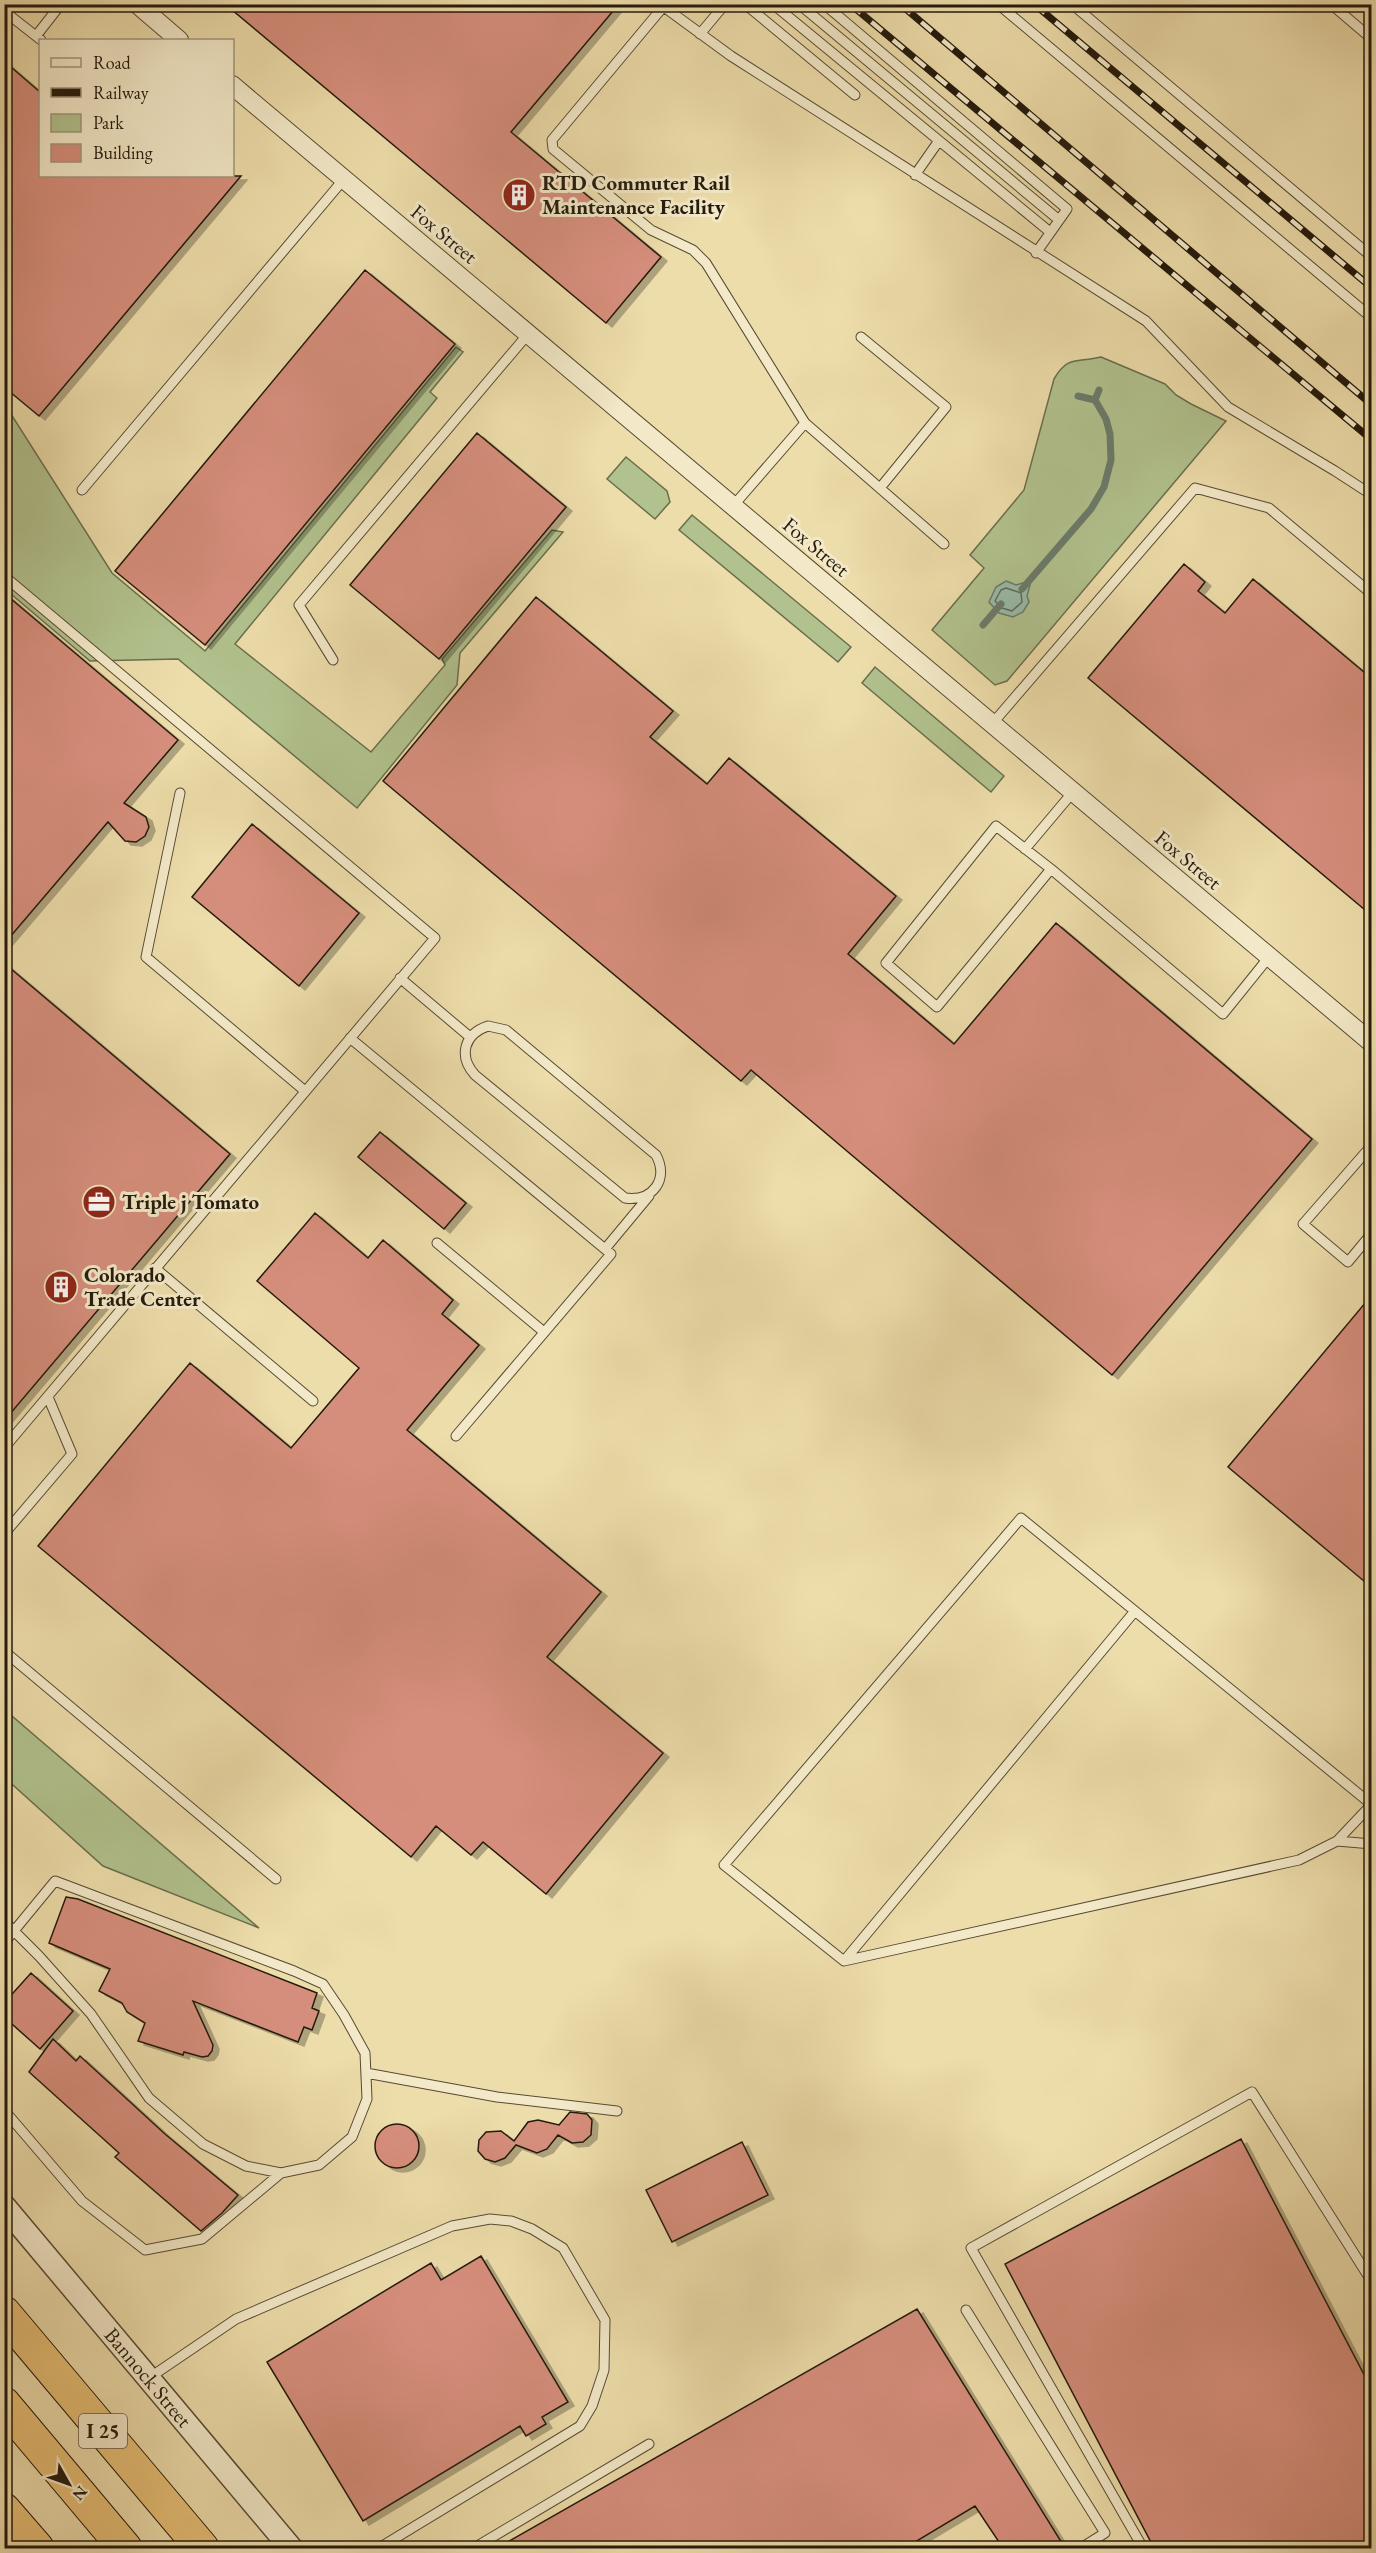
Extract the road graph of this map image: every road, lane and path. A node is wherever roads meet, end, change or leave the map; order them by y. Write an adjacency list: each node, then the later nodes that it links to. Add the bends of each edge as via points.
1 (62, 4): 14 (lane)
2 (136, 4): 15 (street)
3 (745, 4): 18 (lane)
4 (773, 4): 19 (lane)
5 (799, 4): 22 (lane)
6 (824, 4): 22 (lane, via 1067,209)
7 (998, 4): 26 (lane)
8 (1072, 4): 25 (lane)
9 (1331, 4): 16 (lane)
10 (662, 6): 13 (lane); 29 (lane, via 552,140 553,149 651,230 693,250 706,263)
11 (722, 6): 13 (lane)
12 (4, 11): 14 (lane)
13 (700, 34): 20 (lane)
14 (38, 38)
15 (178, 39)
16 (1371, 39)
17 (234, 87): 21 (street, Fox Street)
18 (855, 95)
19 (938, 142): 20 (lane); 23 (lane)
20 (915, 175): 24 (lane)
21 (344, 179): 27 (street, Fox Street); 31 (lane)
22 (1059, 220): 23 (lane)
23 (1050, 232): 24 (lane)
24 (1036, 253): 32 (lane, via 1146,321 1228,407)
25 (1371, 257)
26 (1371, 318)
27 (528, 334): 33 (street, Fox Street); 37 (lane, via 299,605)
28 (861, 337): 30 (lane, via 946,407)
29 (805, 423): 30 (lane); 33 (lane)
30 (880, 488): 34 (lane)
31 (82, 490)
32 (1371, 495)
33 (733, 506): 38 (street, Fox Street)
34 (944, 544)
35 (4, 576): 44 (lane, via 435,938)
36 (1371, 594): 38 (lane, via 1269,508 1195,488)
37 (333, 660)
38 (992, 724): 39 (street, Fox Street)
39 (1073, 792): 41 (lane); 43 (street, Fox Street)
40 (180, 793): 48 (lane, via 146,957)
41 (1025, 849): 42 (lane); 42 (lane, via 996,826 886,963 937,1007)
42 (1051, 870): 43 (lane, via 1223,1014)
43 (1269, 957): 47 (street, Fox Street)
44 (400, 978): 45 (lane); 46 (lane)
45 (470, 1037): 50 (lane, via 489,1026 506,1030 656,1155 662,1171); 50 (lane, via 465,1060 475,1075 626,1198 643,1198)
46 (350, 1038): 48 (lane); 53 (lane)
47 (1371, 1043)
48 (305, 1091): 54 (lane)
49 (1371, 1145): 51 (lane, via 1303,1224 1348,1262)
50 (657, 1187): 53 (lane)
51 (1371, 1233)
52 (437, 1244): 55 (lane)
53 (605, 1249): 55 (lane, via 611,1254)
54 (155, 1269): 56 (lane); 57 (lane)
55 (544, 1332): 58 (lane)
56 (48, 1397): 59 (lane); 60 (lane, via 72,1454)
57 (313, 1401)
58 (456, 1436)
59 (4, 1448)
60 (4, 1534)
61 (1135, 1611): 63 (lane); 70 (lane); 70 (lane, via 1021,1518 724,1865)
62 (4, 1651): 66 (lane)
63 (1371, 1804): 64 (lane)
64 (1337, 1841): 65 (lane); 70 (lane, via 1299,1860)
65 (1371, 1845)
66 (276, 1879)
67 (4, 1921): 68 (lane)
68 (15, 1931): 69 (lane); 71 (lane, via 55,1881 294,1971 323,1984 365,2053); 74 (lane, via 91,2014 148,2098 203,2144 246,2166)
69 (4, 1943)
70 (844, 1961)
71 (366, 2073): 73 (lane, via 497,2097); 74 (lane, via 368,2099 352,2137 319,2165)
72 (4, 2110): 74 (lane, via 82,2201 145,2250 202,2239)
73 (617, 2111)
74 (281, 2173)
75 (4, 2206): 79 (street, Bannock Street)
76 (1371, 2282): 90 (lane, via 1252,2092 971,2248)
77 (966, 2310): 89 (lane, via 1105,2533)
78 (4, 2313): 85 (highway, I 25)
79 (149, 2379): 86 (street, Bannock Street); 87 (lane, via 236,2319 452,2226 490,2219 511,2221 563,2248 605,2320 604,2370 592,2406 580,2426)
80 (4, 2404): 84 (highway)
81 (649, 2444): 88 (lane)
82 (4, 2510): 83 (highway)
83 (37, 2548)
84 (125, 2548)
85 (202, 2548)
86 (291, 2548)
87 (379, 2548)
88 (474, 2548)
89 (1081, 2548)
90 (1143, 2548)

